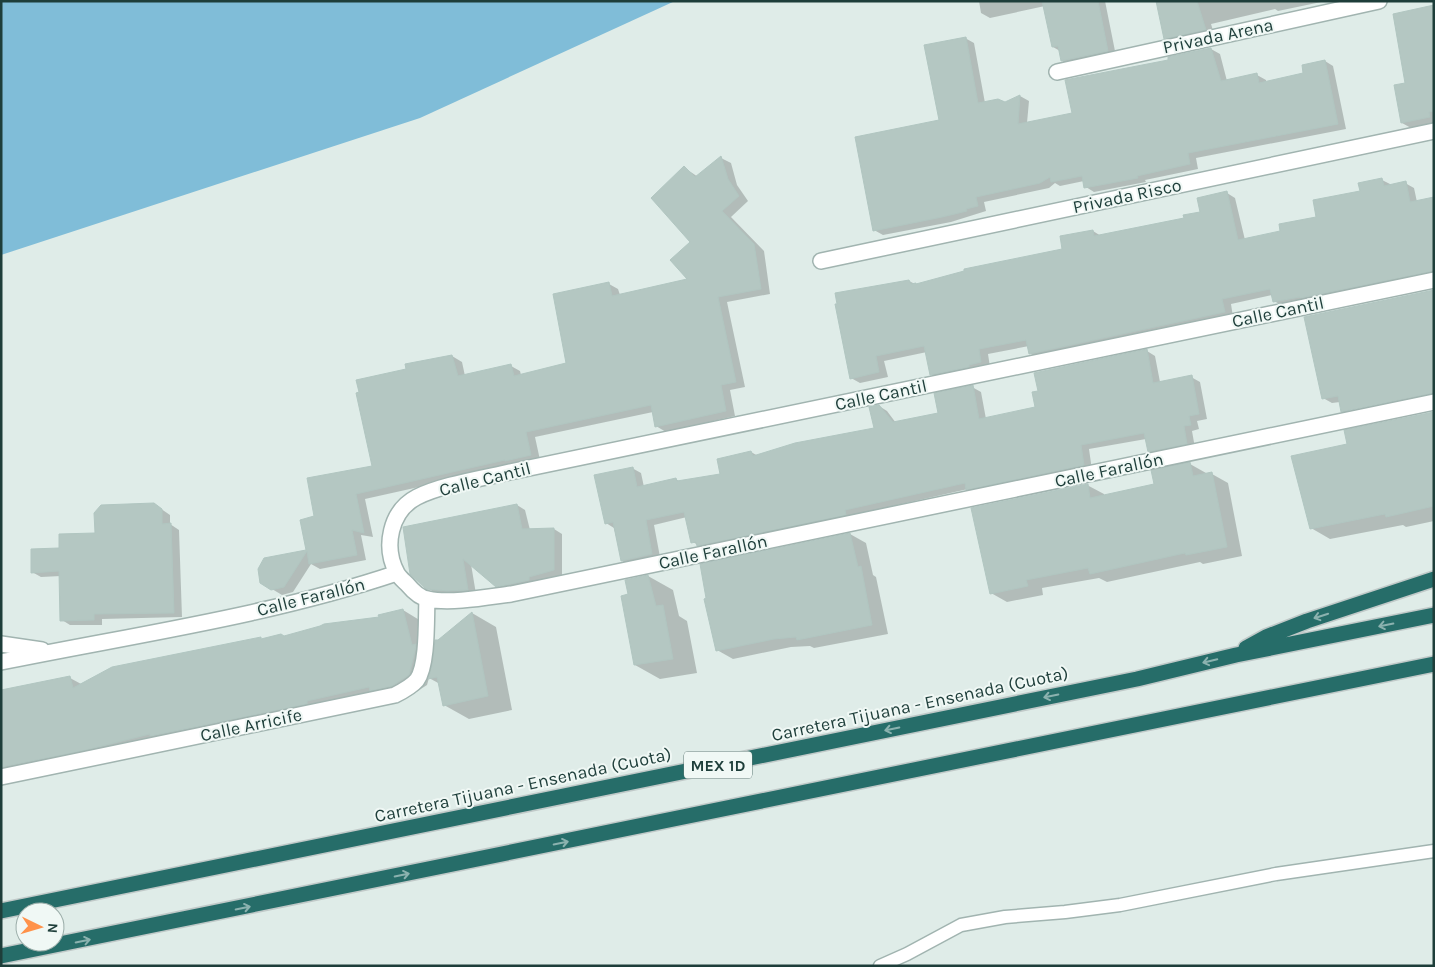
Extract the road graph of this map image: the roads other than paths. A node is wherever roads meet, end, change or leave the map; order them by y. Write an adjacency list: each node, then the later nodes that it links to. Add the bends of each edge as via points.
1 (1379, 1): 2 (street, Privada Arena)
2 (1057, 72)
3 (1434, 131): 4 (street, Privada Risco)
4 (821, 261)
5 (1434, 280): 7 (street, Calle Cantil, via 450,486 417,497 400,510 392,526 389,550)
6 (1434, 402): 9 (street, Calle Farallón, via 512,594)
7 (397, 574): 9 (street); 12 (street, Calle Farallón, via 258,611)
8 (1434, 579): 13 (highway, one-way to 13, via 1307,621 1266,637)
9 (427, 600): 16 (street, Calle Arricife, via 423,663 418,679 394,694)
10 (1434, 615): 13 (highway, Carretera Tijuana - Ensenada (Cuota) / MEX 1D, one-way to 13)
11 (1, 644): 12 (street)
12 (53, 651): 14 (street, Calle Farallón)
13 (1236, 655): 18 (highway, Carretera Tijuana - Ensenada (Cuota) / MEX 1D, one-way to 18, via 1137,679)
14 (1, 662)
15 (1434, 664): 19 (highway, MEX 1D, one-way to 15)
16 (1, 777)
17 (1434, 851): 20 (lane, via 1276,874 1120,905 1004,917 961,925)
18 (1, 911)
19 (1, 956)
20 (880, 966)

